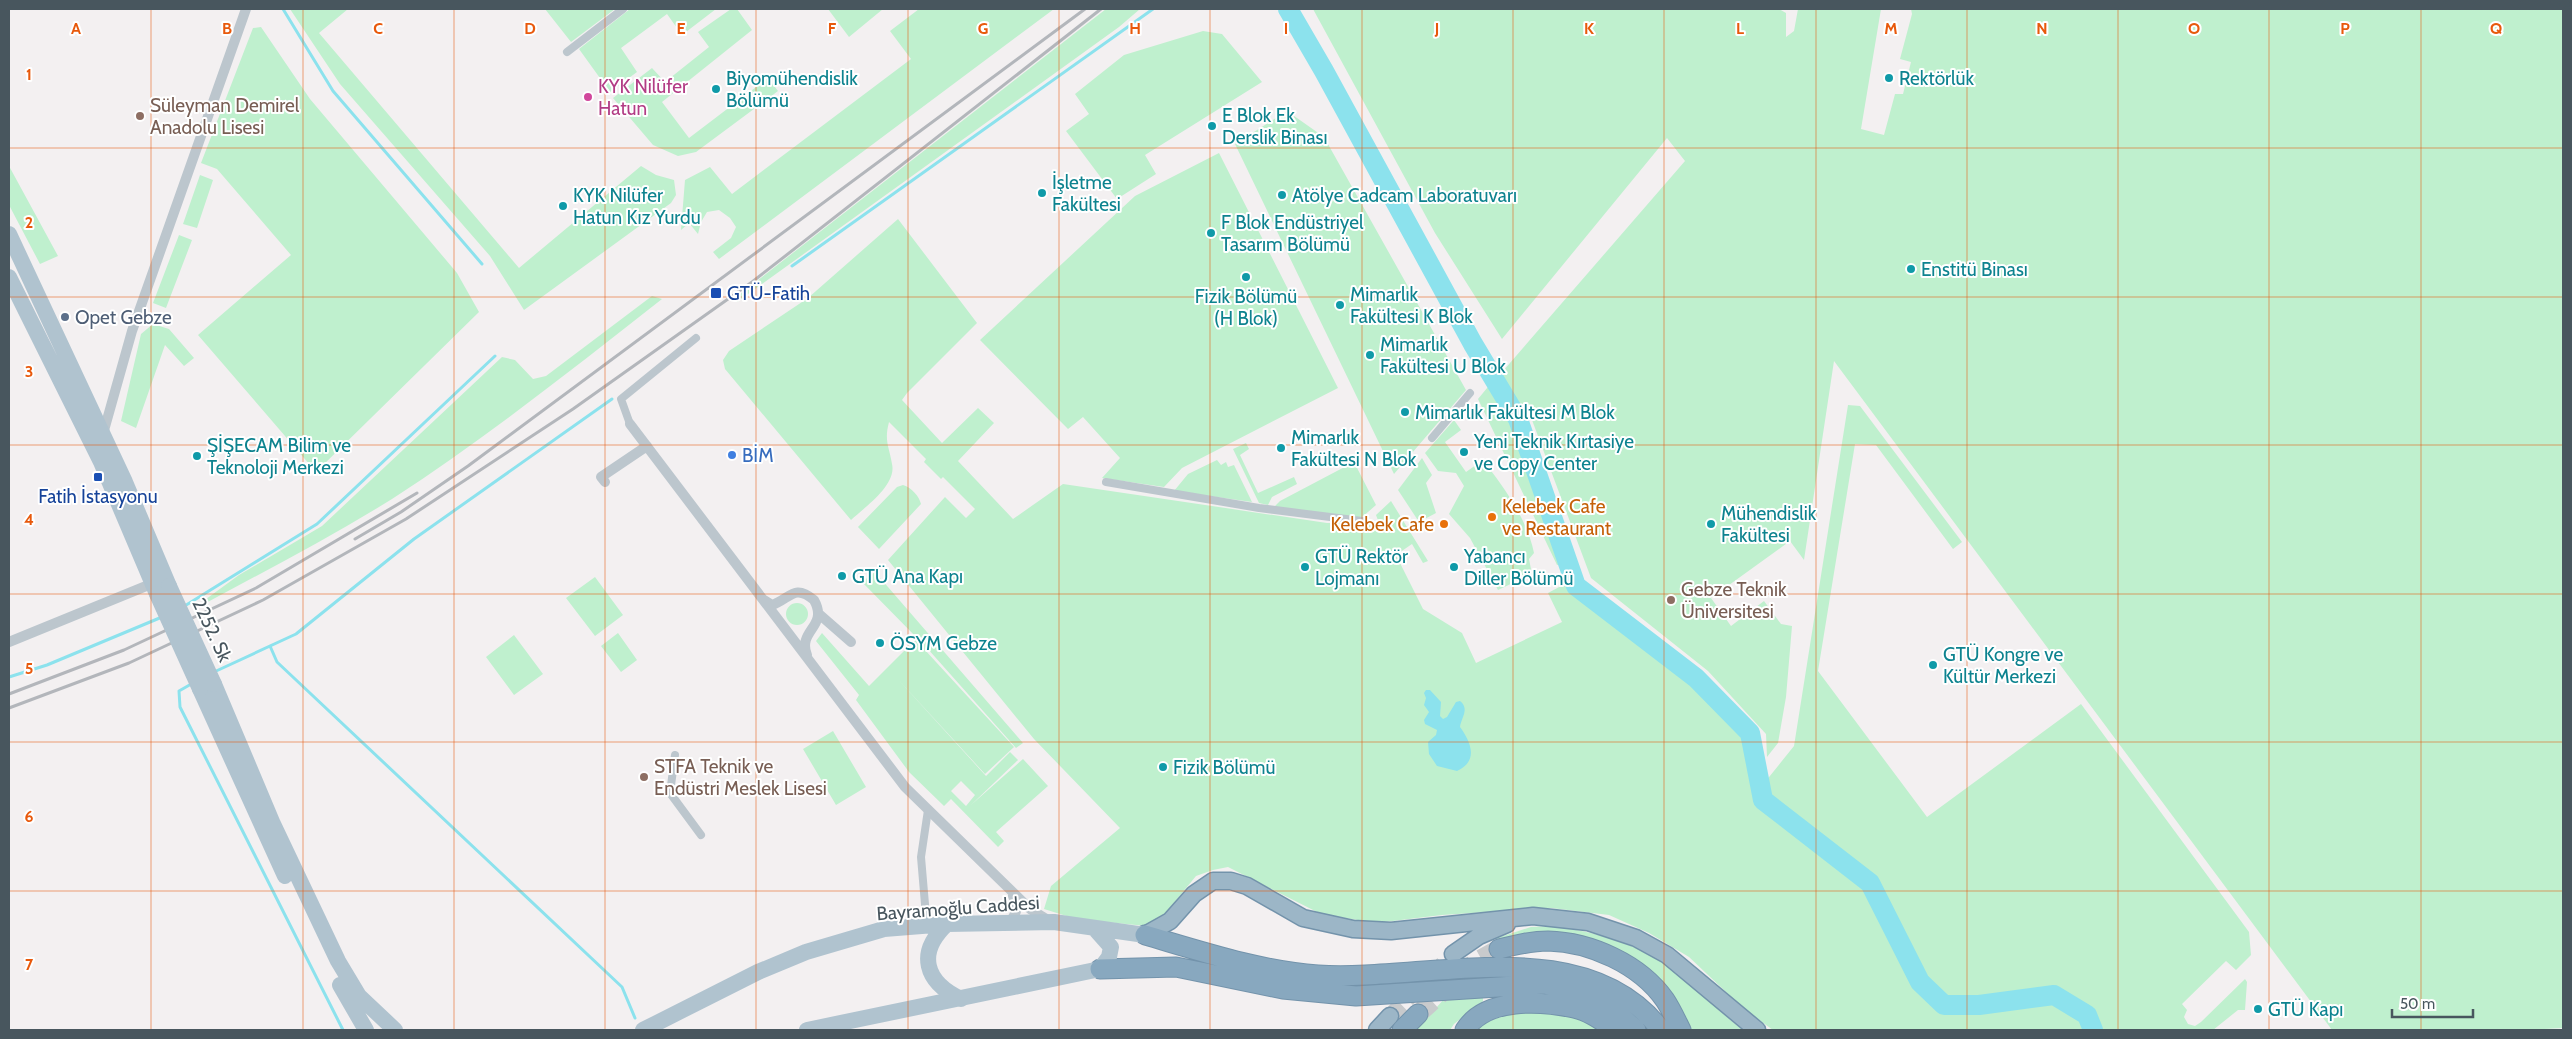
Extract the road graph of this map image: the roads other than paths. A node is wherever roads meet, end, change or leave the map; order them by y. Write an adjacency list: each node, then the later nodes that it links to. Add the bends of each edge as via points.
1 (246, 9): 9 (street, via 132,331)
2 (623, 9): 3 (street)
3 (568, 52)
4 (9, 234): 9 (main road, 2252. Sk)
5 (9, 276): 15 (main road, 2252. Sk)
6 (696, 338): 8 (street, via 621,399)
7 (1470, 392): 10 (street)
8 (630, 424): 11 (street)
9 (103, 435): 15 (main road, 2252. Sk)
10 (1432, 438)
11 (647, 446): 12 (street, via 601,477); 16 (street)
12 (605, 482)
13 (1106, 482): 14 (street, via 1259,508)
14 (1362, 520)
15 (161, 585): 18 (street); 21 (main road, 2252. Sk, bridge)
16 (764, 600): 17 (street, via 772,605 788,594 802,593 814,600); 20 (street)
17 (819, 614): 19 (street); 20 (street, via 804,643)
18 (9, 642)
19 (851, 642)
20 (813, 668): 23 (street, via 906,787)
21 (207, 686): 39 (main road, 2252. Sk, via 311,931); 40 (main road, 2252. Sk, via 338,961 359,996)
22 (675, 755): 24 (street, via 670,793)
23 (928, 810): 25 (street); 26 (street, via 921,857)
24 (701, 835)
25 (1010, 890): 28 (street, via 1030,909); 29 (street, via 1017,909)
26 (926, 916)
27 (1533, 916): 32 (highway, via 1391,931 1353,928 1303,918 1247,886 1231,881 1213,882 1194,894 1170,921); 34 (highway, via 1479,936); 49 (highway, via 1597,924 1650,944)
28 (1054, 922): 29 (main road, Bayramoğlu Caddesi); 31 (main road, Bayramoğlu Caddesi)
29 (1008, 923): 30 (main road, Bayramoğlu Caddesi)
30 (947, 924): 36 (main road, via 929,947 928,962 937,984); 41 (main road, Bayramoğlu Caddesi, via 884,929 806,952 758,972)
31 (1095, 928): 32 (main road, Bayramoğlu Caddesi); 35 (main road, via 1111,947 1109,957)
32 (1145, 935): 47 (highway, via 1236,961 1315,975 1357,977 1498,967 1549,969 1595,981 1617,992 1635,1003)
33 (1498, 949): 48 (highway, via 1525,942 1548,941 1576,944 1617,960 1664,998)
34 (1453, 954)
35 (1100, 969): 36 (main road); 46 (highway, via 1176,967 1283,989 1356,996 1544,984 1578,991 1598,1000)
36 (961, 999): 42 (main road)
37 (1418, 1014): 38 (highway)
38 (1396, 1023): 43 (highway)
39 (366, 1030)
40 (395, 1030)
41 (643, 1030)
42 (807, 1030)
43 (1377, 1030)
44 (1465, 1030): 45 (highway, via 1482,1014 1519,1003 1575,1008)
45 (1615, 1030)
46 (1636, 1030)
47 (1661, 1030)
48 (1682, 1030)
49 (1757, 1030)

